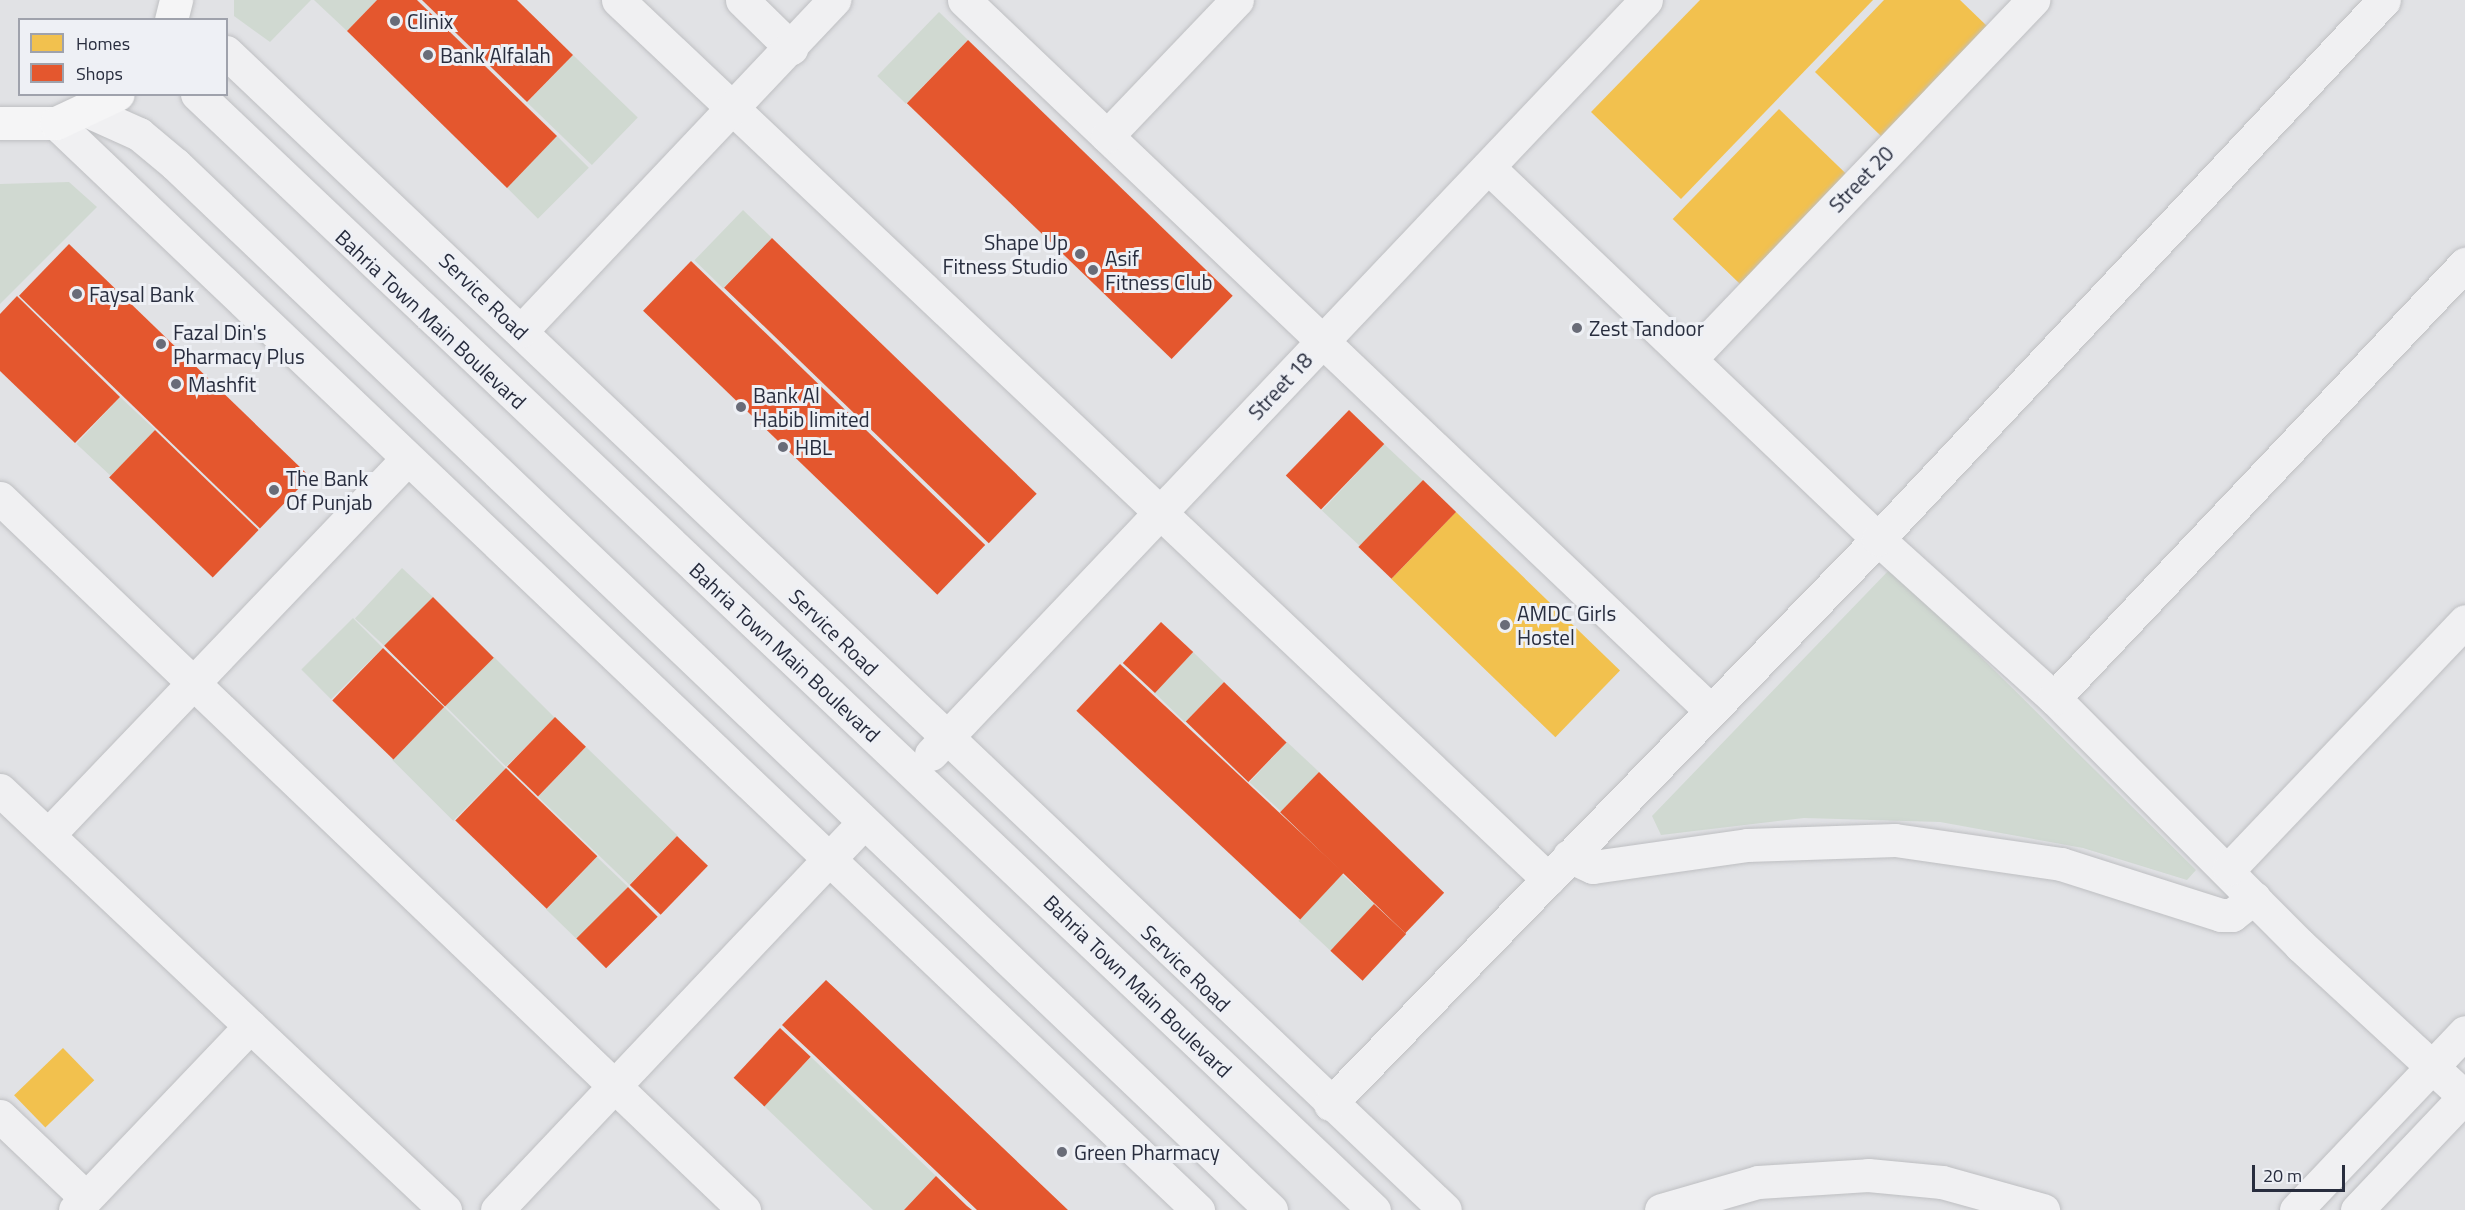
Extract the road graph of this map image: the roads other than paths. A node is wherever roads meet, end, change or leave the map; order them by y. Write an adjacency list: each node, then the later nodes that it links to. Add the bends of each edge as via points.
1 (618, 0): 14 (street)
2 (742, 0): 9 (street)
3 (834, 0): 9 (street)
4 (964, 0): 17 (street)
5 (1237, 0): 17 (street)
6 (1646, 0): 18 (street, Street 18)
7 (2033, 0): 22 (street, Street 20)
8 (2384, 0): 26 (street)
9 (791, 48): 14 (street)
10 (228, 54): 20 (street, Service Road)
11 (115, 96): 13 (main road)
12 (199, 96): 32 (street, Bahria Town Main Boulevard)
13 (90, 112): 16 (main road); 34 (street, via 139,134 175,164)
14 (732, 112): 20 (street); 25 (street)
15 (0, 123): 16 (main road)
16 (56, 123): 23 (street)
17 (1107, 136): 21 (street)
18 (1488, 167): 21 (street, Street 18); 22 (street)
19 (2465, 264): 29 (street)
20 (521, 332): 31 (street, Service Road)
21 (1323, 341): 25 (street, Street 18); 30 (street)
22 (1690, 359): 26 (street)
23 (407, 459): 28 (street); 36 (street)
24 (0, 498): 28 (street)
25 (1161, 512): 31 (street, Street 18); 37 (street)
26 (1878, 539): 29 (street); 30 (street)
27 (2465, 621): 38 (street)
28 (194, 682): 35 (street); 43 (street)
29 (2054, 698): 38 (street)
30 (1709, 709): 37 (street)
31 (945, 739): 32 (street, Street 18); 45 (street, Service Road)
32 (914, 773): 53 (street, Bahria Town Main Boulevard)
33 (0, 790): 35 (street)
34 (864, 822): 36 (street); 52 (street)
35 (48, 835): 40 (street)
36 (831, 858): 43 (street); 51 (street)
37 (1559, 868): 39 (street, via 1593,867 1757,844 1894,840 2061,864 2221,915 2232,915); 45 (street)
38 (2229, 870): 39 (street)
39 (2254, 898): 42 (street)
40 (250, 1026): 47 (street); 48 (street)
41 (2465, 1032): 42 (street)
42 (2434, 1066): 44 (street); 57 (street)
43 (613, 1085): 49 (street); 50 (street)
44 (2465, 1096): 58 (street)
45 (1330, 1104): 54 (street, Service Road)
46 (0, 1116): 47 (street)
47 (80, 1204)
48 (445, 1210)
49 (497, 1210)
50 (744, 1210)
51 (1198, 1210)
52 (1271, 1210)
53 (1374, 1210)
54 (1445, 1210)
55 (1661, 1210): 56 (street, via 1758,1182 1859,1175 1942,1182)
56 (2043, 1210)
57 (2296, 1210)
58 (2357, 1210)

